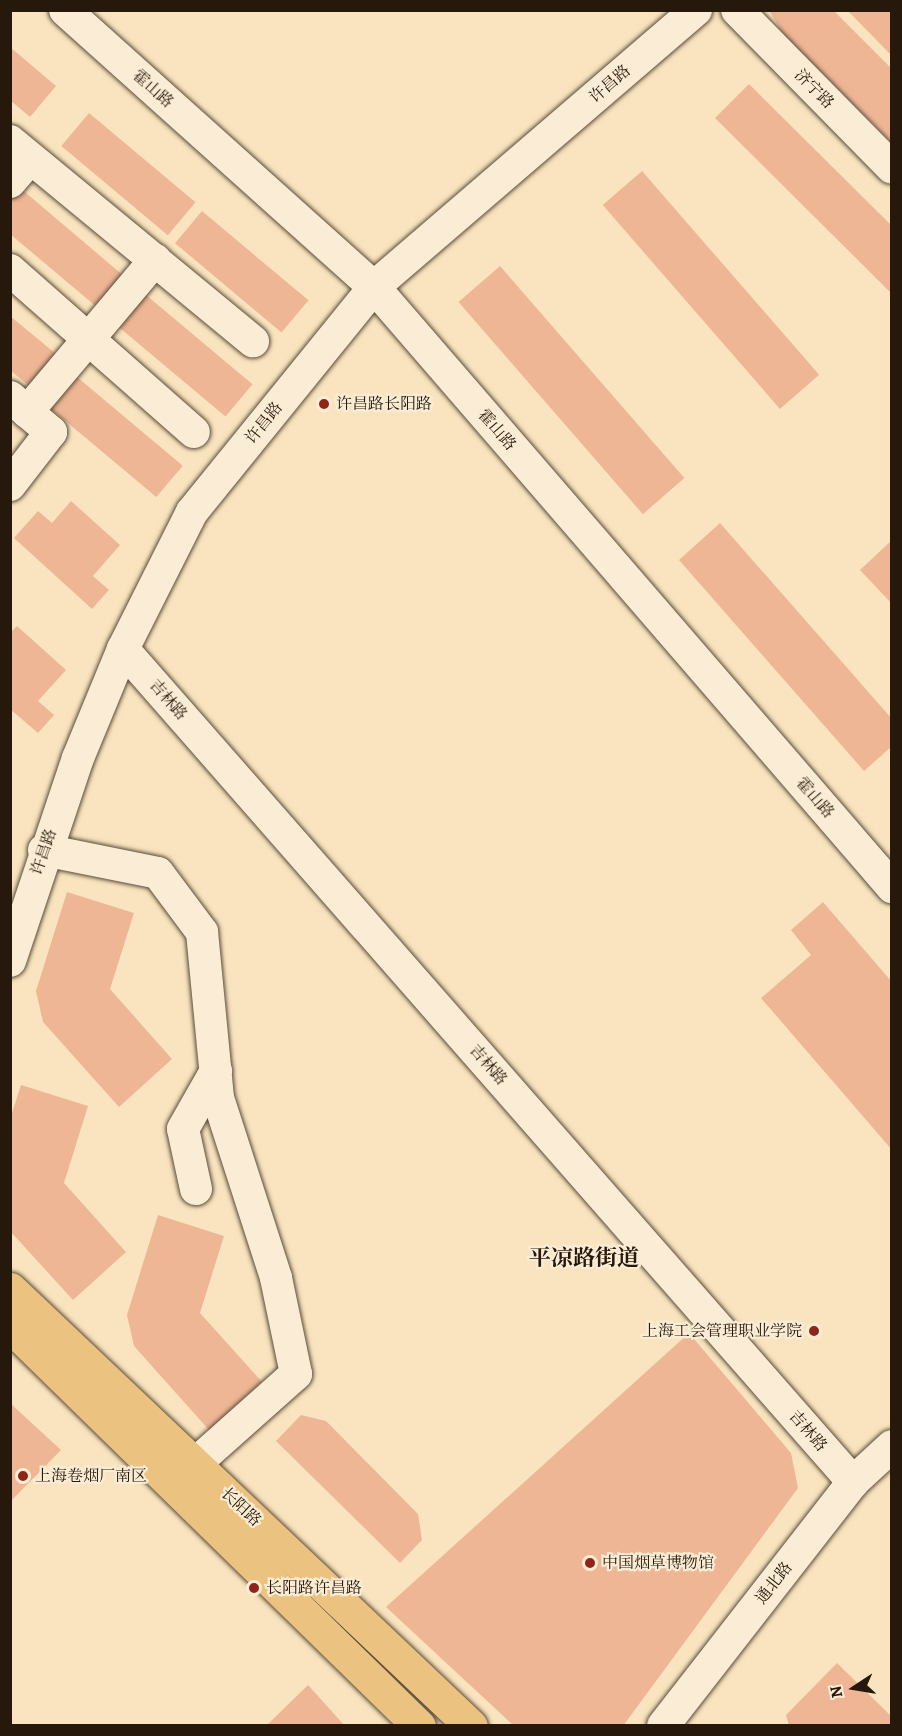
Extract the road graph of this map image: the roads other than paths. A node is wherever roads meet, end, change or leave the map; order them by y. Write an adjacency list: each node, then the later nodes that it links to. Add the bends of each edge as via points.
1 (65, 10): 8 (street, 霍山路)
2 (696, 10): 8 (street, 许昌路)
3 (736, 10): 4 (street, 济宁路)
4 (888, 158)
5 (17, 160): 6 (street)
6 (155, 260): 9 (street); 10 (street)
7 (10, 270): 9 (street)
8 (374, 287): 14 (street, 许昌路, via 192,512); 16 (street, 霍山路)
9 (90, 340): 11 (street); 12 (street)
10 (253, 340)
11 (19, 404): 13 (street, via 51,432)
12 (194, 432)
13 (10, 485)
14 (123, 649): 15 (street, 许昌路); 24 (street, 吉林路)
15 (44, 850): 17 (street, 许昌路); 18 (street, via 158,873 202,932)
16 (891, 886)
17 (10, 961)
18 (216, 1071): 19 (street, via 183,1129); 23 (street, via 218,1098 276,1278 296,1374)
19 (196, 1189)
20 (10, 1289): 23 (main road, 长阳路)
21 (10, 1326): 25 (main road, 长阳路)
22 (891, 1446): 24 (street, 通北路)
23 (195, 1464): 26 (main road, 长阳路)
24 (853, 1482): 27 (street, 通北路)
25 (420, 1725)
26 (471, 1725)
27 (663, 1725)

